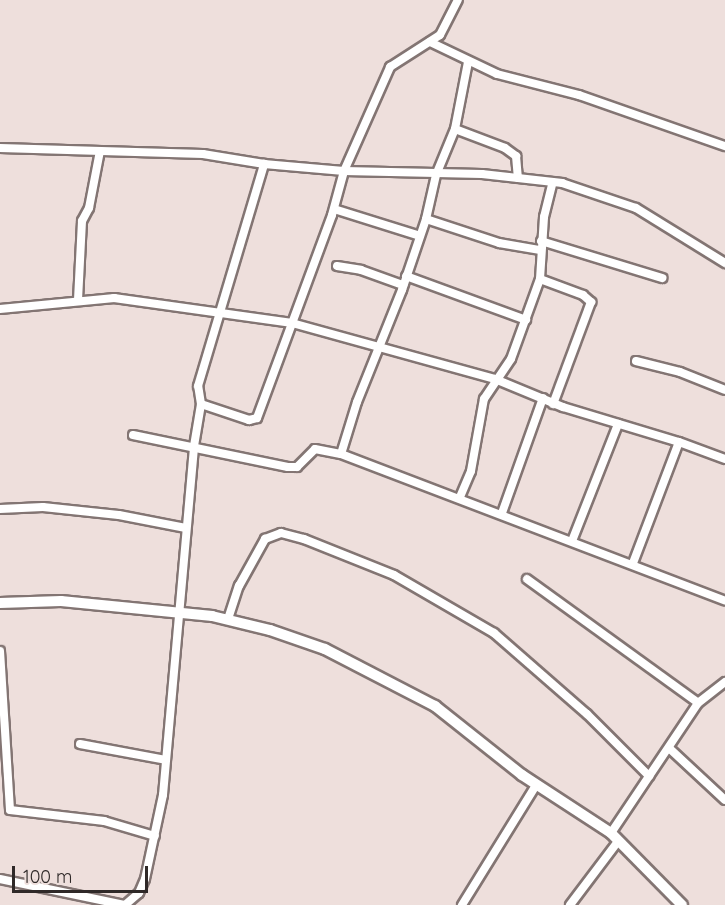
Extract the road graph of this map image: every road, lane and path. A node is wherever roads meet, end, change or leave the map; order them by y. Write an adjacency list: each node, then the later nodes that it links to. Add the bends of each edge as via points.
1 (458, 0): 2 (street, via 444,30)
2 (430, 42): 3 (street); 9 (street, via 390,67)
3 (468, 62): 4 (street); 5 (street, via 579,95)
4 (454, 129): 10 (street); 11 (street, via 516,156)
5 (725, 146)
6 (0, 148): 7 (street)
7 (100, 151): 8 (street, via 203,154); 24 (street, via 89,208 82,221)
8 (264, 164): 9 (street); 26 (street)
9 (344, 171): 10 (street); 13 (street)
10 (436, 175): 11 (street); 14 (street)
11 (518, 178): 12 (street)
12 (553, 182): 16 (street); 18 (street, via 636,208)
13 (334, 209): 15 (street); 28 (street)
14 (426, 219): 15 (street); 17 (street, via 499,243)
15 (420, 236): 20 (street)
16 (541, 241): 17 (street); 21 (street)
17 (540, 250): 22 (street)
18 (725, 263)
19 (337, 266): 23 (street)
20 (406, 276): 23 (street); 27 (street)
21 (662, 278)
22 (540, 279): 27 (street); 35 (street, via 583,295 591,302)
23 (403, 285): 29 (street)
24 (78, 300): 25 (street); 26 (street, via 136,299)
25 (0, 309)
26 (221, 312): 28 (street); 34 (street, via 198,386)
27 (526, 320): 31 (street, via 511,359)
28 (292, 323): 29 (street); 34 (street, via 256,418 249,420)
29 (381, 347): 31 (street); 40 (street, via 357,402)
30 (636, 361): 32 (street, via 680,372)
31 (495, 379): 33 (street); 42 (street, via 484,399 471,471)
32 (725, 390)
33 (543, 398): 35 (street); 44 (street)
34 (201, 404): 39 (street)
35 (553, 404): 36 (street)
36 (618, 424): 38 (street); 46 (street)
37 (133, 435): 39 (street)
38 (679, 442): 41 (street); 47 (street)
39 (194, 446): 40 (street, via 293,467 315,449); 45 (street)
40 (341, 454): 42 (street)
41 (725, 459)
42 (460, 497): 44 (street)
43 (0, 508): 45 (street, via 43,507)
44 (502, 513): 46 (street)
45 (186, 528): 51 (street)
46 (572, 541): 47 (street)
47 (633, 564): 49 (street)
48 (527, 579): 55 (street)
49 (725, 601)
50 (0, 603): 51 (main road, via 61,601)
51 (179, 614): 52 (main road); 58 (street)
52 (228, 619): 59 (street, via 239,586 265,539 281,533 304,539 394,575 490,630 571,699); 60 (main road, via 325,650 408,690)
53 (0, 651): 62 (street, via 10,810 104,821)
54 (725, 682): 55 (street)
55 (698, 703): 57 (street)
56 (80, 744): 58 (street)
57 (669, 748): 59 (street); 61 (street)
58 (166, 760): 62 (street)
59 (649, 776): 63 (street)
60 (536, 785): 63 (main road); 66 (street)
61 (725, 800)
62 (155, 836): 65 (street, via 145,879)
63 (615, 837): 67 (street); 68 (main road)
64 (0, 879): 65 (street)
65 (129, 904)
66 (462, 905)
67 (570, 905)
68 (682, 905)

